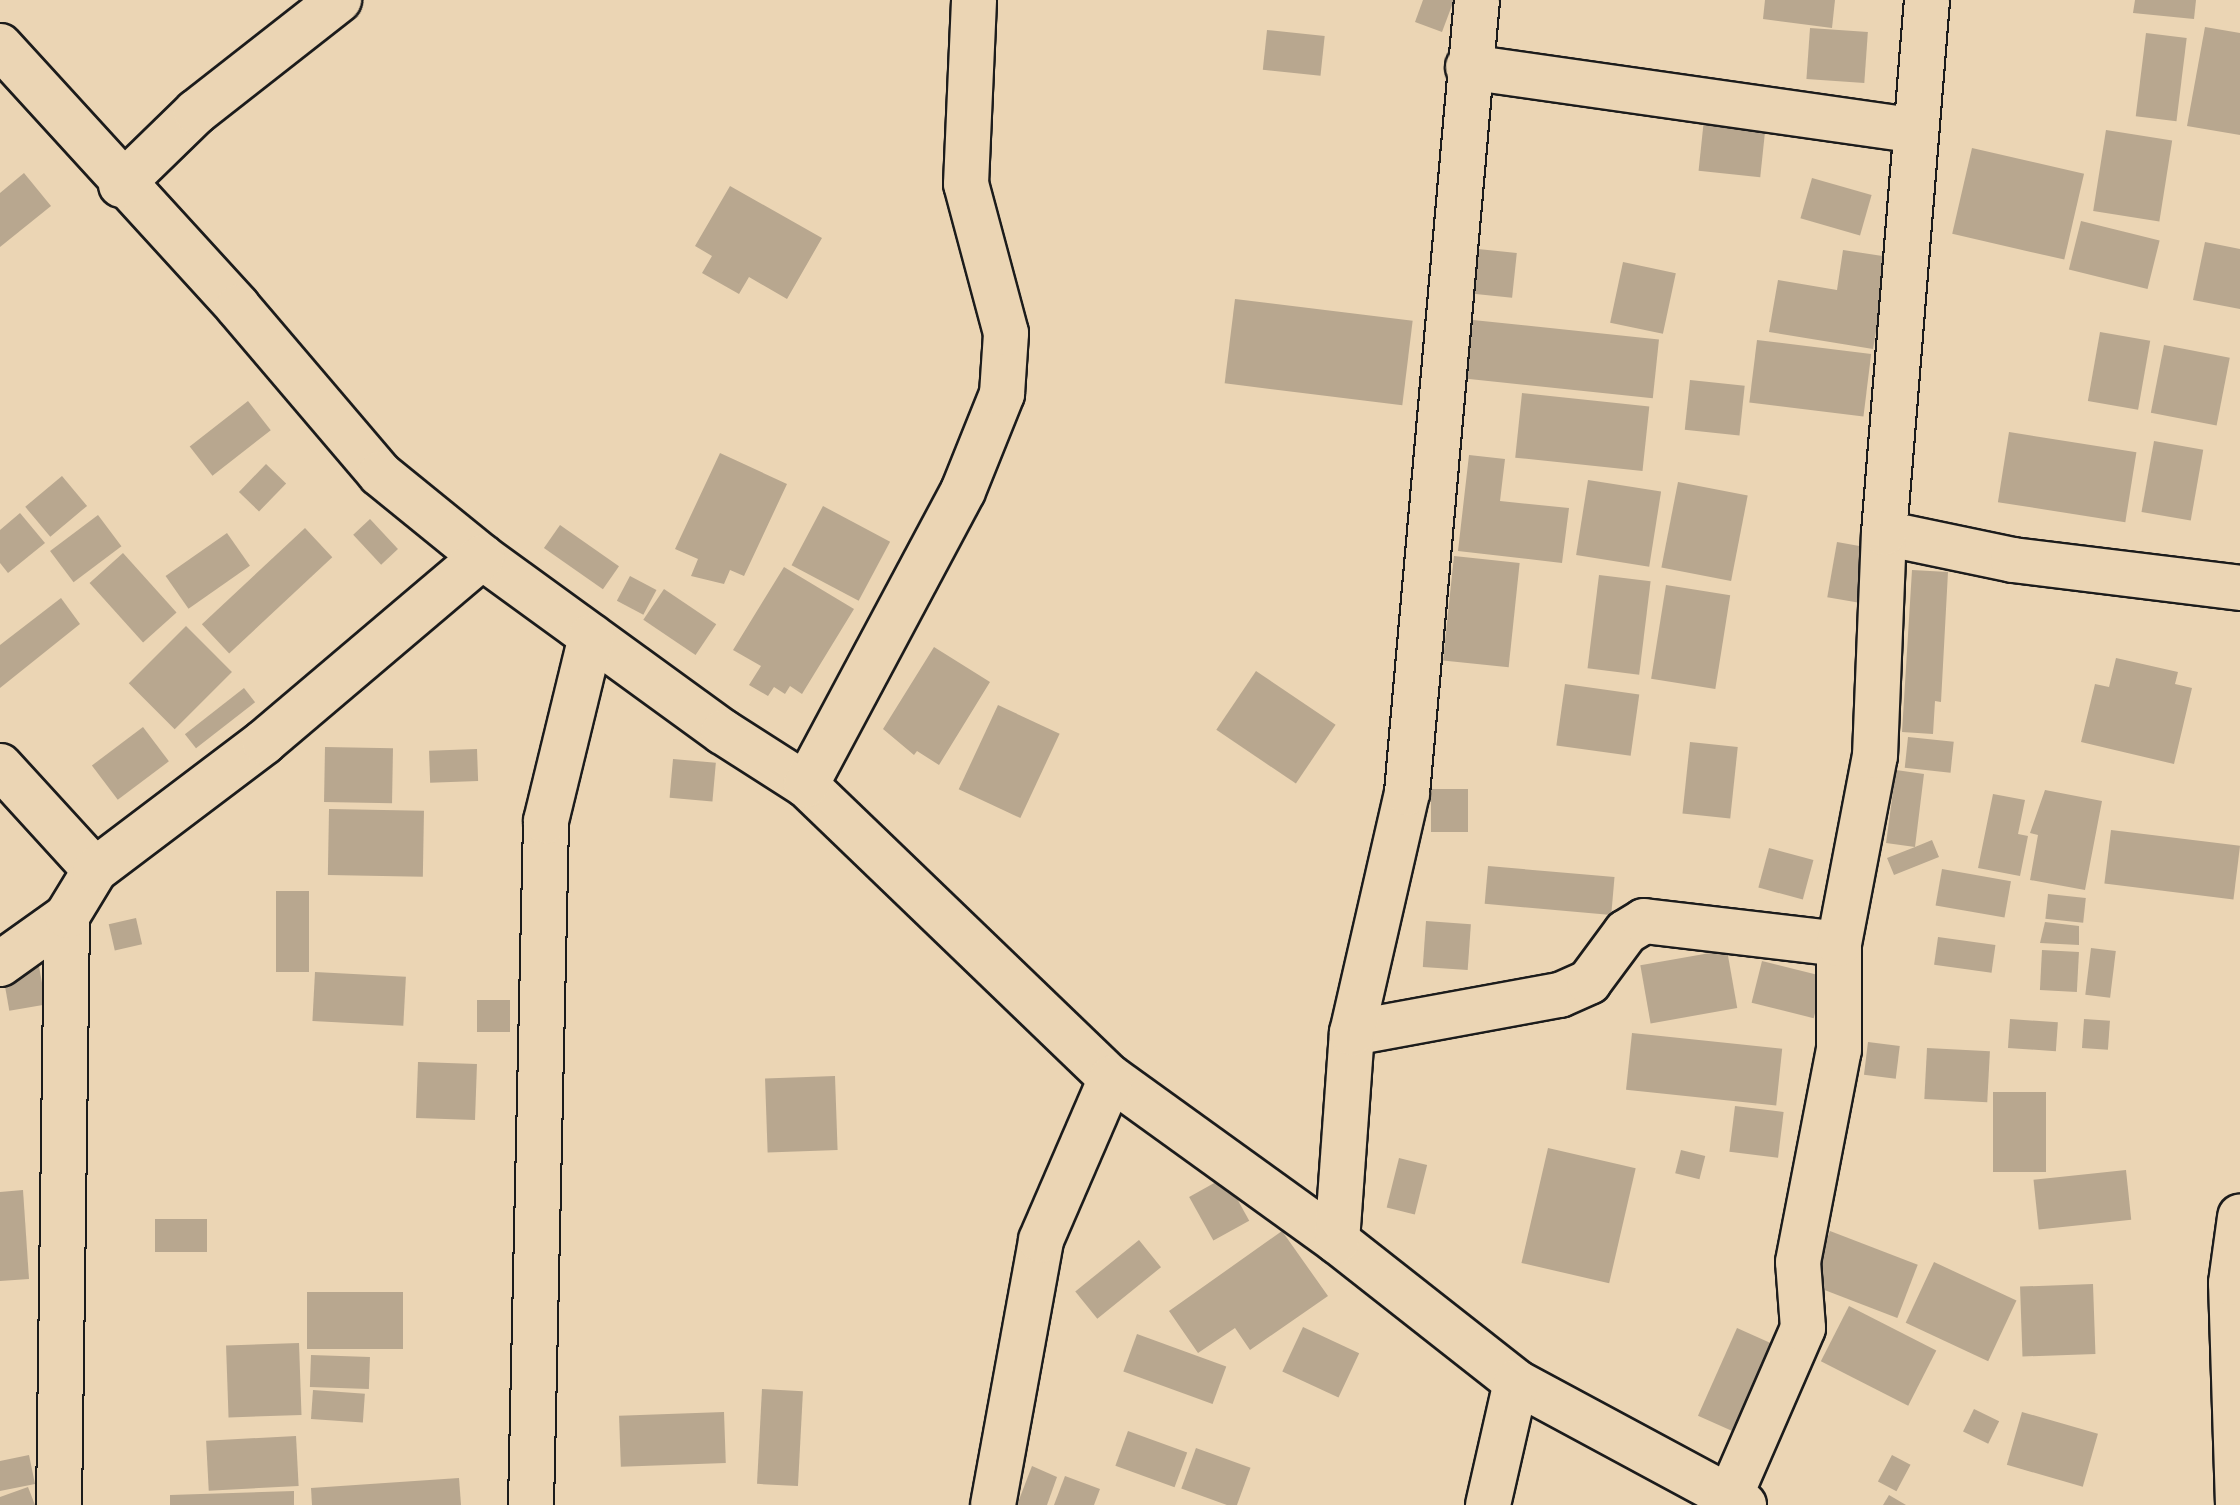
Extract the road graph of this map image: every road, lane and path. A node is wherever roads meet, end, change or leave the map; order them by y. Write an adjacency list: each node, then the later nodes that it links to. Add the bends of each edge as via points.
1 (339, 0): 8 (street, via 196,112)
2 (974, 0): 14 (street, via 966,184 1006,333 1002,394 963,491)
3 (1477, 0): 6 (street)
4 (1927, 0): 7 (street)
5 (0, 46): 8 (street)
6 (1468, 67): 7 (street); 19 (street, via 1407,793)
7 (1915, 131): 9 (street, via 1908,284)
8 (121, 185): 10 (street, via 238,307 380,474)
9 (1884, 533): 11 (street, via 2013,560); 17 (street, via 1875,756)
10 (482, 557): 12 (street); 15 (street, via 264,742)
11 (2240, 588)
12 (591, 636): 14 (street); 26 (street, via 546,821)
13 (0, 766): 15 (street)
14 (806, 785): 20 (street)
15 (95, 870): 16 (street)
16 (67, 916): 18 (street); 25 (street)
17 (1839, 944): 19 (street, via 1644,921 1626,932 1589,982 1560,995); 24 (street, via 1839,1050 1798,1262 1803,1328)
18 (0, 964)
19 (1352, 1033): 22 (street)
20 (1111, 1078): 22 (street); 27 (street, via 1041,1240)
21 (2240, 1217): 29 (street, via 2231,1283)
22 (1337, 1241): 23 (street)
23 (1516, 1382): 24 (street); 28 (street)
24 (1737, 1501)
25 (59, 1505)
26 (531, 1505)
27 (993, 1505)
28 (1488, 1505)
29 (2238, 1505)

